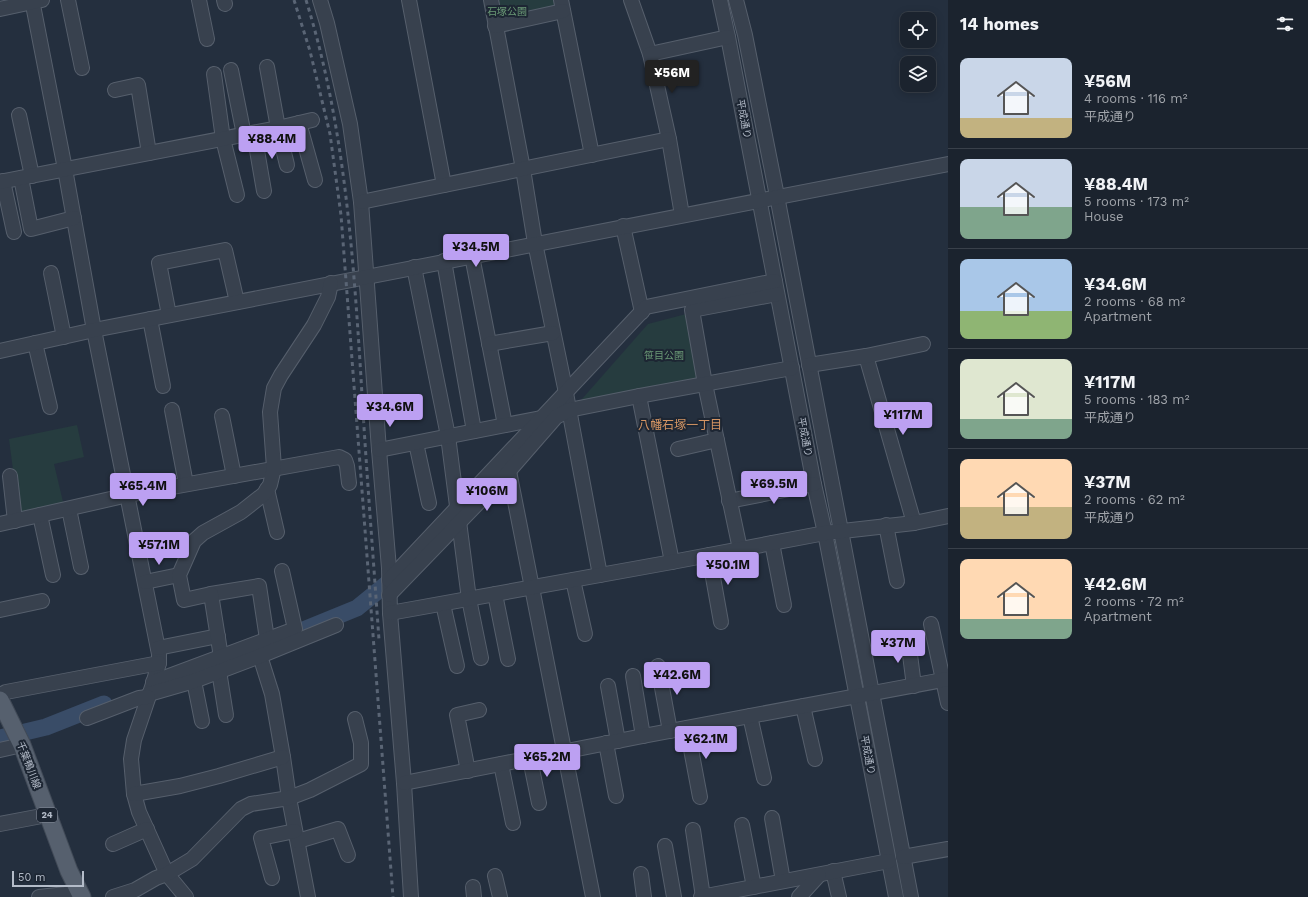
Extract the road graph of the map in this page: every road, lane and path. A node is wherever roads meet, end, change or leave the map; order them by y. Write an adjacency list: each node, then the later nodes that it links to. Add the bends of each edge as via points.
1 (68, 0): 17 (street)
2 (199, 0): 14 (street)
3 (320, 0): 40 (street, via 350,124)
4 (409, 0): 35 (street)
5 (491, 0): 12 (street)
6 (631, 0): 15 (street)
7 (720, 0): 13 (street, 平成通り)
8 (736, 0): 38 (street, 平成通り)
9 (35, 1): 11 (street); 30 (street)
10 (562, 5): 12 (street); 27 (street)
11 (0, 9)
12 (496, 26): 31 (street)
13 (728, 37): 15 (street); 39 (street, 平成通り)
14 (207, 39)
15 (650, 54): 25 (street)
16 (267, 67): 22 (street)
17 (82, 68)
18 (231, 70): 23 (street)
19 (214, 74): 24 (street)
20 (115, 90): 26 (street, via 138,85)
21 (19, 115): 32 (street)
22 (278, 128): 23 (street); 29 (street); 33 (street, via 306,122)
23 (249, 134): 24 (street); 36 (street)
24 (223, 139): 26 (street); 37 (street)
25 (669, 140): 27 (street); 41 (street)
26 (149, 153): 30 (street)
27 (592, 155): 31 (street)
28 (948, 164): 38 (street)
29 (287, 165)
30 (65, 169): 32 (street); 42 (street)
31 (523, 169): 35 (street); 45 (street)
32 (26, 177): 34 (street); 42 (street, via 31,229)
33 (315, 180)
34 (1, 182): 44 (street)
35 (444, 185): 40 (street)
36 (264, 191)
37 (237, 195)
38 (777, 196): 39 (street); 65 (street, 平成通り)
39 (760, 200): 41 (street); 52 (street, 平成通り)
40 (361, 202): 50 (street)
41 (682, 215): 43 (street)
42 (74, 218): 57 (street)
43 (623, 226): 45 (street); 54 (street)
44 (14, 232)
45 (535, 244): 46 (street); 58 (street)
46 (472, 256): 47 (street); 61 (street)
47 (444, 261): 48 (street); 77 (street)
48 (414, 267): 50 (street); 78 (street)
49 (51, 273): 59 (street)
50 (366, 276): 51 (street); 82 (street)
51 (331, 283): 53 (street); 83 (street, via 328,297 314,325 274,388 270,412)
52 (776, 288): 54 (street, via 646,307); 66 (street, 平成通り); 67 (street, via 692,310)
53 (237, 302): 55 (street); 55 (street, via 225,250 158,263)
54 (642, 312): 69 (street)
55 (169, 315): 56 (street)
56 (150, 319): 57 (street); 68 (street)
57 (94, 330): 59 (street); 91 (street)
58 (553, 332): 61 (street); 69 (street)
59 (64, 337): 60 (street)
60 (35, 343): 63 (street); 71 (street)
61 (489, 344): 76 (street)
62 (923, 344): 64 (street)
63 (0, 351)
64 (866, 356): 65 (street); 100 (street)
65 (810, 365): 103 (street, 平成通り)
66 (792, 368): 67 (street); 89 (street, 平成通り)
67 (705, 384): 70 (street); 79 (street)
68 (163, 386)
69 (566, 394): 73 (street); 75 (street)
70 (639, 396): 73 (street); 109 (street)
71 (50, 407)
72 (172, 410): 88 (street)
73 (569, 410): 84 (street, via 556,418); 114 (street)
74 (222, 416): 86 (street)
75 (541, 418): 76 (street); 94 (street)
76 (505, 425): 77 (street)
77 (474, 431): 78 (street)
78 (448, 436): 80 (street); 94 (street)
79 (717, 440): 81 (street); 92 (street)
80 (416, 443): 82 (street); 93 (street)
81 (678, 449)
82 (379, 450): 115 (street)
83 (274, 468): 86 (street); 87 (street, via 339,457 345,460); 90 (street)
84 (509, 470): 99 (street); 119 (street)
85 (10, 476): 98 (street)
86 (234, 476): 88 (street)
87 (350, 483)
88 (186, 484): 91 (street)
89 (814, 484): 92 (street); 105 (street, 平成通り)
90 (267, 489): 104 (street); 113 (street, via 241,512 203,533 194,541)
91 (128, 496): 95 (street); 118 (street)
92 (729, 501): 107 (street)
93 (429, 503)
94 (458, 507): 99 (street); 115 (street)
95 (69, 509): 96 (street); 110 (street)
96 (40, 516): 98 (street); 112 (street)
97 (948, 516): 100 (street)
98 (15, 521): 101 (street)
99 (459, 523): 122 (street); 123 (street)
100 (914, 523): 102 (street)
101 (0, 524)
102 (886, 525): 103 (street); 117 (street)
103 (841, 530): 105 (street); 151 (street, 平成通り)
104 (277, 532)
105 (825, 532): 106 (street); 153 (street, 平成通り)
106 (772, 543): 107 (street); 126 (street)
107 (740, 549): 108 (street)
108 (709, 555): 109 (street); 129 (street)
109 (672, 562): 114 (street)
110 (81, 567)
111 (282, 571): 134 (street, via 295,629)
112 (53, 575)
113 (179, 575): 118 (street); 120 (street, via 184,600)
114 (600, 575): 116 (street)
115 (390, 580): 122 (street)
116 (573, 580): 119 (street); 132 (street)
117 (897, 581)
118 (145, 582): 136 (street)
119 (533, 588): 121 (street); 169 (street)
120 (211, 594): 133 (street); 134 (street, via 259,586)
121 (495, 594): 123 (street); 140 (street)
122 (389, 595): 128 (street)
123 (469, 599): 125 (street); 139 (street)
124 (42, 601): 127 (street)
125 (443, 604): 128 (street); 142 (street)
126 (784, 605)
127 (0, 610)
128 (390, 613): 176 (street)
129 (721, 622)
130 (931, 624): 147 (street)
131 (336, 625): 137 (street)
132 (585, 634)
133 (218, 636): 136 (street); 138 (street)
134 (267, 639): 138 (street)
135 (908, 639): 149 (street)
136 (158, 648): 141 (street)
137 (260, 656): 144 (street); 170 (street, via 272,694)
138 (221, 657): 150 (street)
139 (481, 658)
140 (508, 659)
141 (159, 662): 150 (street); 152 (street)
142 (457, 666)
143 (658, 666): 164 (street)
144 (219, 671): 146 (street); 158 (street)
145 (633, 676): 166 (street)
146 (194, 680): 150 (street); 162 (street)
147 (946, 680): 149 (street); 155 (street)
148 (608, 686): 167 (street)
149 (914, 686): 151 (street)
150 (151, 689): 160 (street, via 139,698); 177 (street, via 134,740 131,759)
151 (872, 694): 153 (street); 194 (street, 平成通り)
152 (0, 695)
153 (856, 696): 156 (street); 195 (street, 平成通り)
154 (0, 700): 165 (main road, 千葉鴨川線 / 24)
155 (948, 703)
156 (803, 706): 159 (street); 172 (street)
157 (479, 710): 174 (street, via 457,715)
158 (226, 715)
159 (750, 716): 163 (street); 175 (street)
160 (87, 718)
161 (355, 719): 180 (street, via 361,743 361,764)
162 (202, 721)
163 (687, 728): 164 (street); 179 (street)
164 (670, 731): 166 (street)
165 (13, 732): 168 (street); 182 (main road, 千葉鴨川線 / 24)
166 (643, 736): 167 (street)
167 (612, 742): 169 (street); 178 (street)
168 (0, 750)
169 (564, 752): 171 (street); 211 (street)
170 (283, 757): 177 (street, via 180,786); 180 (street)
171 (530, 759): 173 (street); 181 (street)
172 (815, 759)
173 (501, 764): 174 (street); 184 (street)
174 (468, 771): 176 (street)
175 (764, 778)
176 (404, 783): 209 (street)
177 (134, 794): 187 (street, via 138,812)
178 (616, 796)
179 (700, 797)
180 (289, 798): 189 (street); 197 (street, via 251,804 242,809 192,859)
181 (539, 803)
182 (47, 815): 185 (street); 204 (main road, 千葉鴨川線 / 24)
183 (772, 818): 202 (street)
184 (512, 823)
185 (0, 824)
186 (742, 825): 203 (street)
187 (147, 829): 190 (street); 197 (street)
188 (693, 830): 214 (street)
189 (296, 836): 193 (street, via 338,829); 201 (street, via 261,838); 208 (street)
190 (113, 844)
191 (665, 846): 213 (street)
192 (948, 849): 194 (street)
193 (348, 855)
194 (903, 857): 218 (street, 平成通り)
195 (889, 861): 196 (street); 217 (street, 平成通り)
196 (833, 872): 199 (street); 216 (street)
197 (167, 874): 206 (street, via 135,890); 207 (street)
198 (641, 874): 212 (street)
199 (819, 875): 202 (street); 215 (street)
200 (495, 876): 210 (street)
201 (272, 878)
202 (783, 882): 203 (street)
203 (754, 887): 214 (street)
204 (80, 893): 205 (street)
205 (39, 897)
206 (113, 897)
207 (186, 897)
208 (308, 897)
209 (411, 897)
210 (500, 897)
211 (593, 897)
212 (644, 897)
213 (674, 897)
214 (702, 897)
215 (799, 897)
216 (839, 897)
217 (896, 897)
218 (911, 897)

